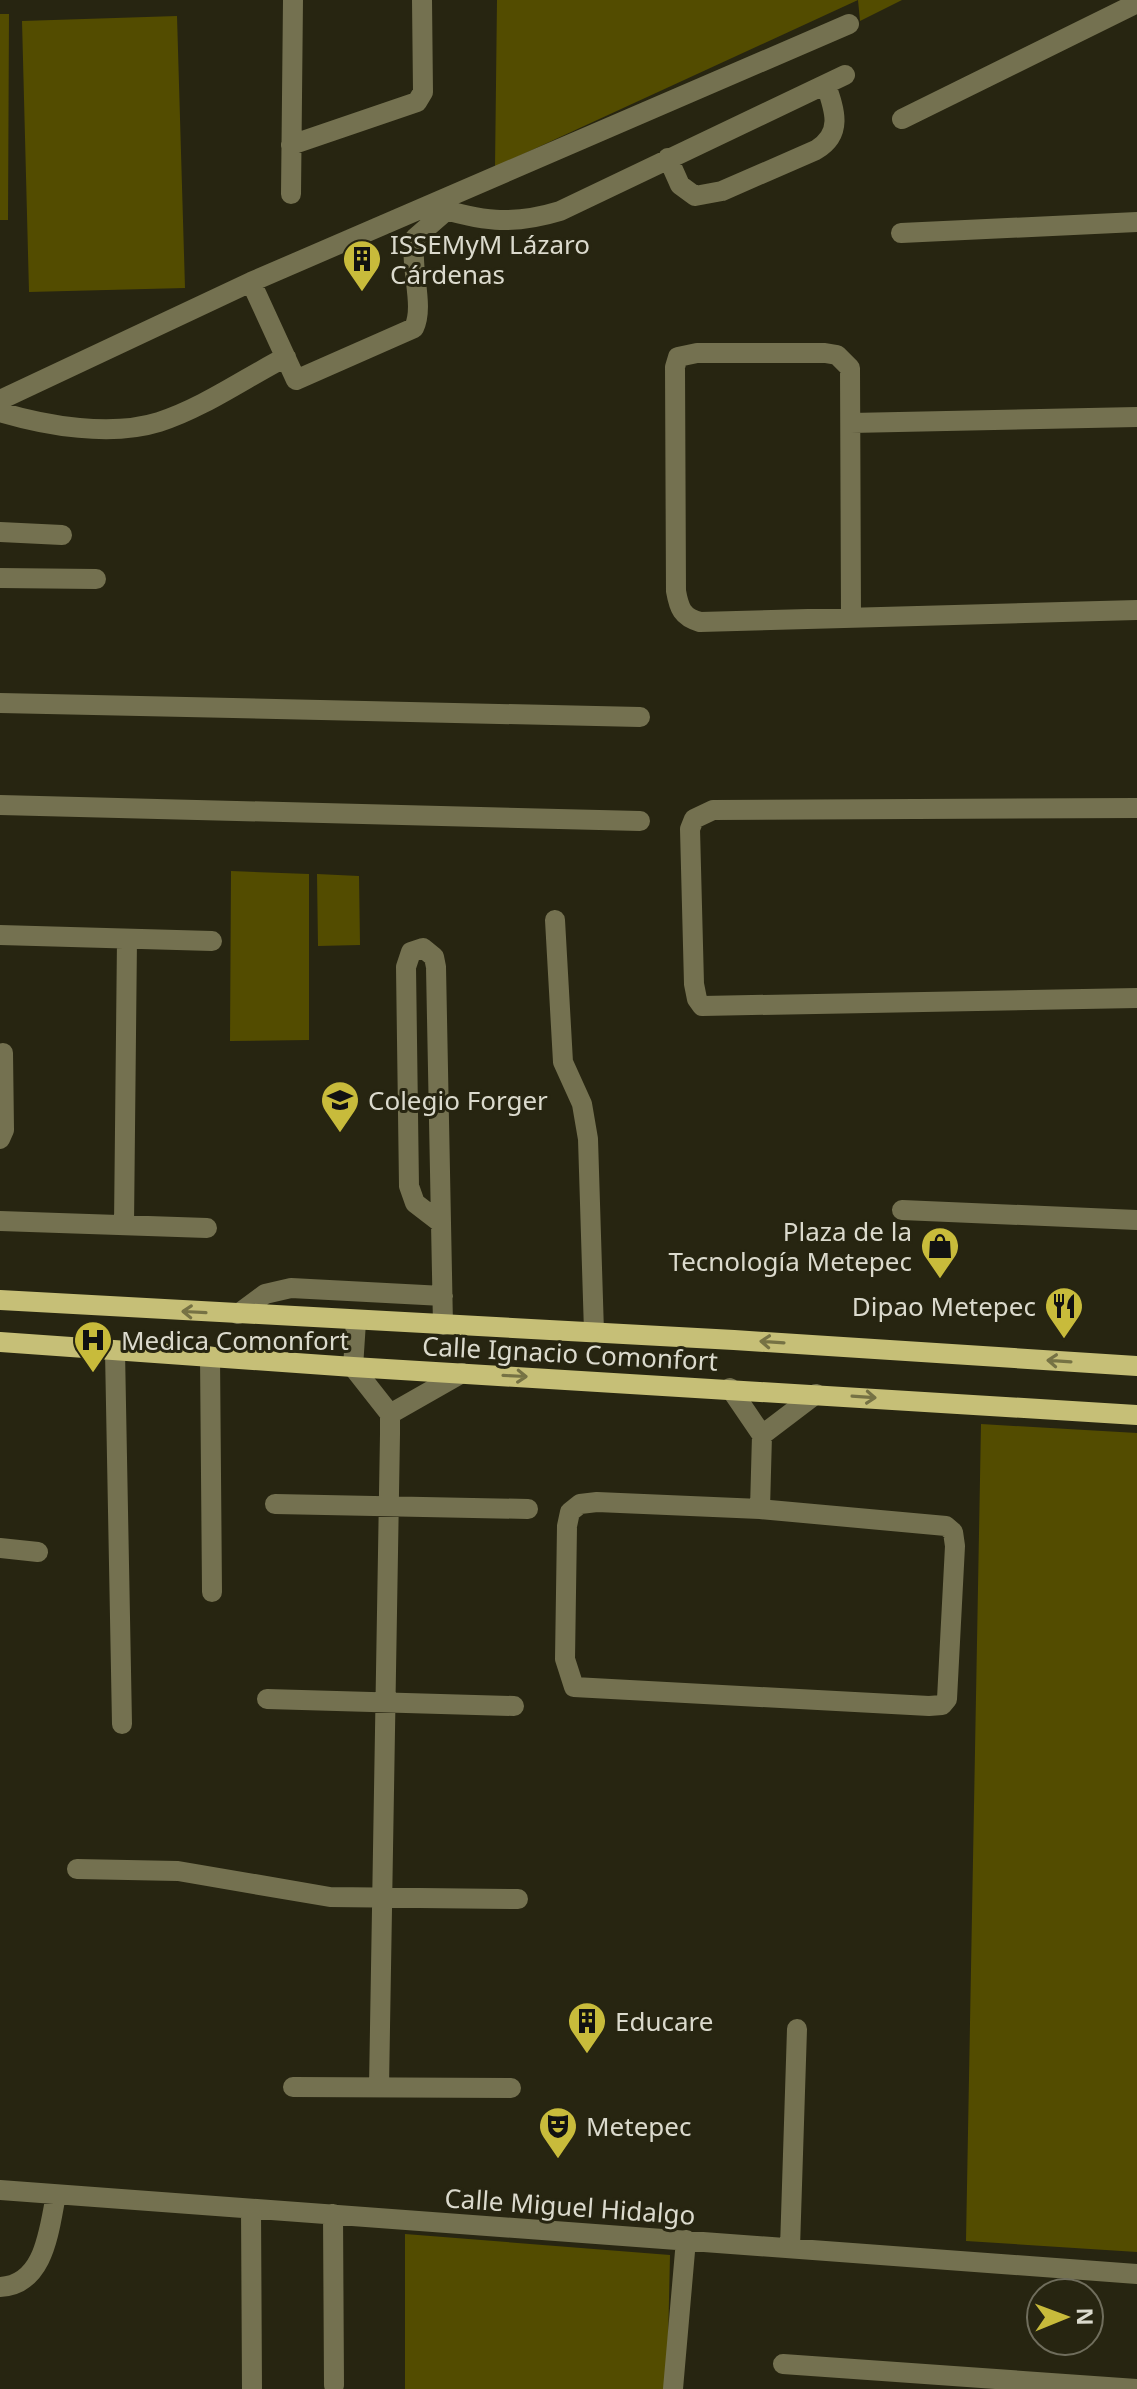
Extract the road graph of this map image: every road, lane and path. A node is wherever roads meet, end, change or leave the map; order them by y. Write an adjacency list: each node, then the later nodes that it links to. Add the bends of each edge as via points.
1 (293, 0): 8 (street)
2 (422, 0): 8 (street, via 421,98 411,106)
3 (1137, 3): 7 (street)
4 (849, 24): 11 (street)
5 (845, 75): 6 (street)
6 (826, 85): 9 (street); 9 (street, via 835,130 816,150 722,191 695,196 680,185)
7 (902, 119)
8 (291, 145): 10 (street)
9 (668, 158): 11 (street, via 532,220 475,220)
10 (291, 194)
11 (439, 208): 14 (street); 15 (street, via 415,238 414,328 296,380)
12 (1137, 222): 13 (street)
13 (901, 233)
14 (251, 282): 15 (street); 16 (street)
15 (286, 357): 17 (street, via 179,413 140,426 36,422)
16 (0, 400)
17 (0, 412)
18 (1137, 417): 19 (street)
19 (851, 423): 25 (street); 25 (street, via 850,368 837,355 678,357 679,608 687,619 700,622)
20 (0, 532): 21 (street)
21 (62, 535)
22 (0, 578): 23 (street)
23 (96, 579)
24 (1137, 610): 25 (street)
25 (851, 615)
26 (0, 703): 27 (street)
27 (640, 717)
28 (0, 805): 30 (street)
29 (1137, 808): 35 (street, via 713,810 694,819 690,829 694,984 702,1006)
30 (640, 821)
31 (555, 920): 49 (street, via 563,1062 582,1104 588,1139)
32 (0, 935): 33 (street)
33 (127, 939): 34 (street); 42 (street)
34 (212, 941)
35 (1137, 998)
36 (3, 1053): 37 (street)
37 (0, 1139)
38 (902, 1210): 39 (street)
39 (1137, 1220)
40 (0, 1221): 42 (street)
41 (441, 1223): 41 (street, via 436,967 423,948 411,952 406,967 409,1186 415,1203); 44 (street)
42 (124, 1225): 43 (street)
43 (207, 1228)
44 (443, 1296): 46 (street, via 291,1288 265,1294); 48 (street)
45 (0, 1300): 46 (main road, Calle Ignacio Comonfort, one-way to 45)
46 (238, 1314): 47 (main road, Calle Ignacio Comonfort)
47 (356, 1322): 48 (main road, Calle Ignacio Comonfort); 54 (street)
48 (443, 1325): 49 (main road, Calle Ignacio Comonfort)
49 (594, 1332): 53 (main road, Calle Ignacio Comonfort, one-way to 49)
50 (0, 1342): 51 (main road, Calle Ignacio Comonfort)
51 (115, 1351): 52 (main road, Calle Ignacio Comonfort); 71 (street)
52 (210, 1356): 54 (main road, Calle Ignacio Comonfort); 67 (street)
53 (1137, 1366)
54 (353, 1367): 55 (main road, Calle Ignacio Comonfort); 58 (street)
55 (462, 1373): 56 (main road, Calle Ignacio Comonfort, one-way to 56); 58 (street)
56 (730, 1388): 57 (main road, Calle Ignacio Comonfort); 60 (street)
57 (816, 1394): 59 (main road, Calle Ignacio Comonfort, one-way to 59); 60 (street)
58 (390, 1414): 62 (street)
59 (1137, 1415)
60 (762, 1435): 64 (street)
61 (275, 1504): 62 (street)
62 (387, 1506): 63 (street); 69 (street)
63 (528, 1509)
64 (760, 1509): 64 (street, via 933,1522 953,1532 950,1686 942,1705 574,1687 565,1659 570,1512 580,1504 597,1502)
65 (0, 1548): 66 (street)
66 (38, 1552)
67 (212, 1592)
68 (267, 1699): 69 (street)
69 (384, 1702): 70 (street); 73 (street)
70 (514, 1706)
71 (122, 1724)
72 (77, 1869): 73 (street, via 178,1871 296,1893)
73 (381, 1899): 74 (street); 77 (street)
74 (518, 1899)
75 (797, 2029): 84 (street)
76 (293, 2087): 77 (street)
77 (379, 2087): 78 (street)
78 (511, 2088)
79 (0, 2190): 80 (street, Calle Miguel Hidalgo)
80 (56, 2195): 81 (street, Calle Miguel Hidalgo); 86 (street, via 44,2251 34,2269 22,2281)
81 (251, 2209): 82 (street, Calle Miguel Hidalgo); 90 (street)
82 (333, 2214): 83 (street, Calle Miguel Hidalgo); 88 (street)
83 (686, 2240): 84 (street, Calle Miguel Hidalgo); 91 (street)
84 (790, 2248): 85 (street, Calle Miguel Hidalgo)
85 (1137, 2274)
86 (0, 2287)
87 (783, 2364): 89 (street)
88 (334, 2385)
89 (1034, 2386): 92 (street)
90 (252, 2389)
91 (673, 2389)
92 (1137, 2389)

